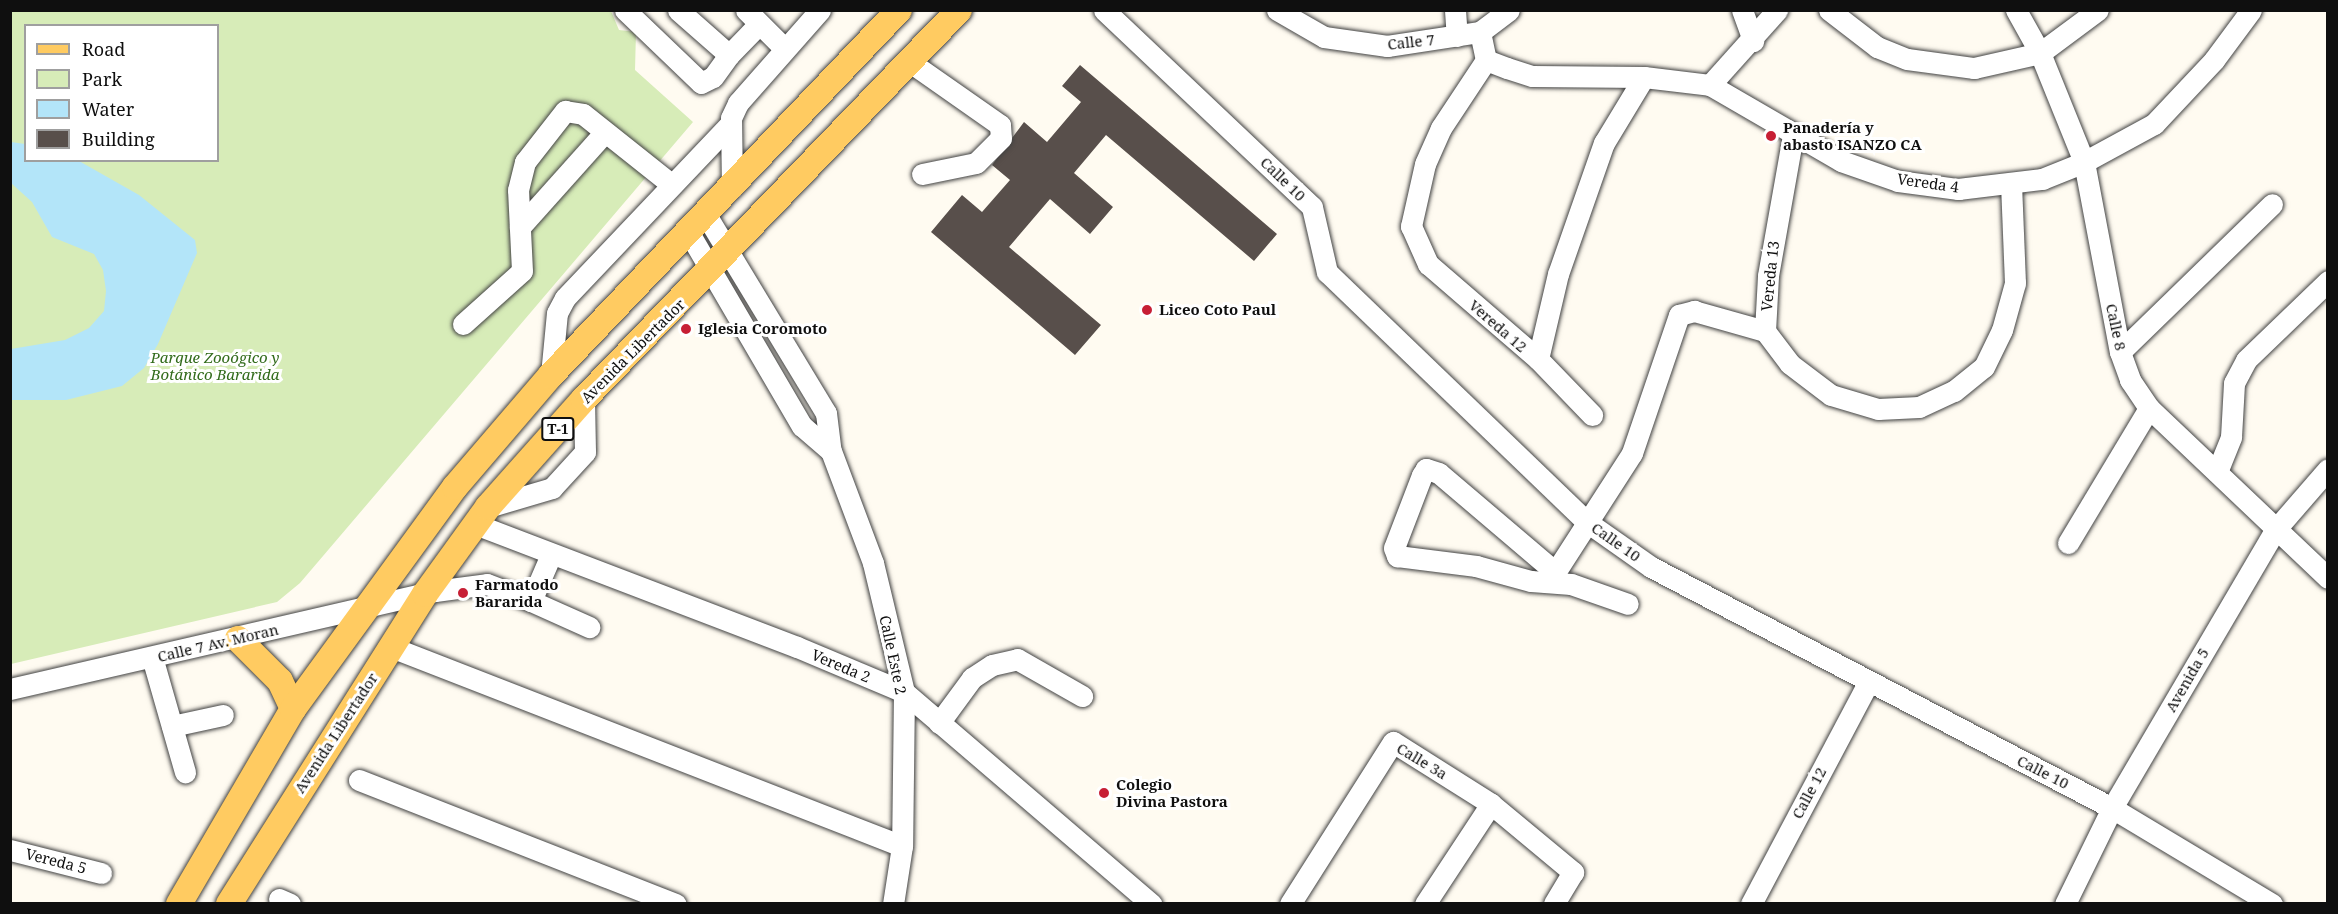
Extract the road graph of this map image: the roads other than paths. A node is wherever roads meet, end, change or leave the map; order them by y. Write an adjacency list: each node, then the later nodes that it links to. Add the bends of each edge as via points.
1 (625, 10): 22 (street, via 700,83 713,77)
2 (678, 10): 22 (street)
3 (820, 10): 20 (street)
4 (899, 10): 34 (main road, T-1)
5 (958, 10): 24 (main road, Avenida Libertador / T-1)
6 (1104, 10): 51 (street, Calle 10, via 1312,207 1327,272)
7 (1277, 10): 18 (street, Calle 7, via 1324,37 1387,46)
8 (1455, 10): 18 (street)
9 (1509, 10): 17 (street, Calle 7)
10 (1742, 10): 19 (street)
11 (1777, 10): 19 (street)
12 (1829, 10): 21 (street, via 1877,46 1941,67 2003,64)
13 (2016, 10): 21 (street, Calle 8)
14 (2098, 10): 21 (street)
15 (2251, 10): 30 (street, Vereda 4, via 2214,60 2154,124)
16 (752, 17): 20 (street); 22 (street)
17 (1480, 32): 18 (street, Calle 7); 23 (street)
18 (1457, 36)
19 (1753, 41): 26 (street)
20 (783, 47): 27 (street, via 738,103)
21 (2040, 53): 30 (street, Calle 8)
22 (729, 56)
23 (1486, 60): 25 (street, Vereda 4, via 1532,76); 43 (street, Vereda 12, via 1437,137 1425,164 1411,225 1428,264)
24 (910, 62): 31 (street, via 1000,125 1001,138 976,164); 38 (main road, Avenida Libertador / T-1)
25 (1644, 77): 26 (street, Vereda 4); 43 (street, Vereda 12, via 1604,143 1558,274)
26 (1710, 85): 29 (street, Vereda 4)
27 (731, 123): 32 (street); 34 (street)
28 (605, 132): 32 (street); 37 (street); 37 (street, via 584,114 566,111 525,162 518,190)
29 (1793, 135): 33 (street, Vereda 4, via 1841,161 1898,181 1958,189); 41 (street, Vereda 13, via 1768,276)
30 (2084, 162): 33 (street, Vereda 4); 42 (street, Calle 8)
31 (922, 174)
32 (671, 184): 44 (street, via 565,298 557,313)
33 (2012, 185): 41 (street, Vereda 13, via 2017,234 2012,293 1984,367 1954,392 1919,407 1878,409 1831,395 1790,364)
34 (732, 188): 36 (main road, T-1)
35 (2272, 204): 42 (street)
36 (698, 224): 38 (street, Calle Este 2); 44 (main road, T-1)
37 (520, 227): 40 (street, via 522,271)
38 (721, 261): 45 (main road, Avenida Libertador / T-1); 67 (street, Calle Este 2, via 802,426 831,451 873,563)
39 (2328, 281): 49 (street, via 2246,360 2234,383 2231,437)
40 (463, 324)
41 (1765, 332): 51 (street, via 1694,311 1679,315 1672,324 1643,428)
42 (2120, 352): 46 (street, Calle 8, via 2130,380)
43 (1538, 359): 47 (street)
44 (551, 375): 60 (main road, T-1, via 455,487)
45 (584, 399): 50 (main road, Avenida Libertador / T-1); 50 (street, via 585,452 552,488)
46 (2149, 408): 49 (street, Calle 8); 53 (street)
47 (1592, 415)
48 (2328, 469): 52 (street, Avenida 5)
49 (2217, 472): 52 (street, Calle 8)
50 (481, 516): 54 (street, Vereda 2); 57 (main road, Avenida Libertador / T-1)
51 (1587, 522): 55 (street); 65 (street, Calle 10, via 1651,567)
52 (2276, 529): 56 (street, Calle 8); 76 (street, Avenida 5)
53 (2068, 543)
54 (550, 557): 58 (street); 67 (street, Vereda 2, via 797,647)
55 (1552, 577): 55 (street, via 1397,556 1394,548 1426,469 1439,473); 59 (street)
56 (2328, 578)
57 (425, 594): 58 (street, Calle 7 Av. Moran, via 487,584); 60 (street, Calle 7 Av. Moran); 63 (main road, Avenida Libertador / T-1)
58 (531, 601): 61 (street, Calle 7 Av. Moran)
59 (1628, 604)
60 (362, 609): 62 (street, Calle 7 Av. Moran); 69 (main road, T-1)
61 (589, 627)
62 (238, 639): 64 (street, Calle 7 Av. Moran); 69 (main road, via 280,681)
63 (391, 647): 77 (street); 81 (main road, Avenida Libertador / T-1)
64 (152, 657): 66 (street, Calle 7 Av. Moran); 72 (street)
65 (1868, 682): 76 (street, Calle 10); 88 (street, Calle 12)
66 (10, 689)
67 (904, 692): 71 (street, Vereda 2); 77 (street, Calle Este 2)
68 (1082, 696): 71 (street, via 1017,659 992,665 972,678)
69 (293, 709): 80 (main road, T-1)
70 (223, 715): 72 (street)
71 (939, 723): 84 (street, Vereda 2)
72 (172, 726): 73 (street)
73 (185, 772)
74 (359, 780): 82 (street)
75 (1491, 804): 85 (street, Calle 3a, via 1393,742); 86 (street); 87 (street, Calle 3a, via 1573,872)
76 (2112, 808): 89 (street, Avenida 5); 90 (street, Calle 10)
77 (902, 846): 83 (street, Calle Este 2)
78 (10, 850): 79 (street, Vereda 5)
79 (101, 873)
80 (178, 903)
81 (229, 903)
82 (676, 903)
83 (893, 903)
84 (1151, 903)
85 (1290, 903)
86 (1425, 903)
87 (1554, 903)
88 (1751, 903)
89 (2065, 903)
90 (2272, 903)

